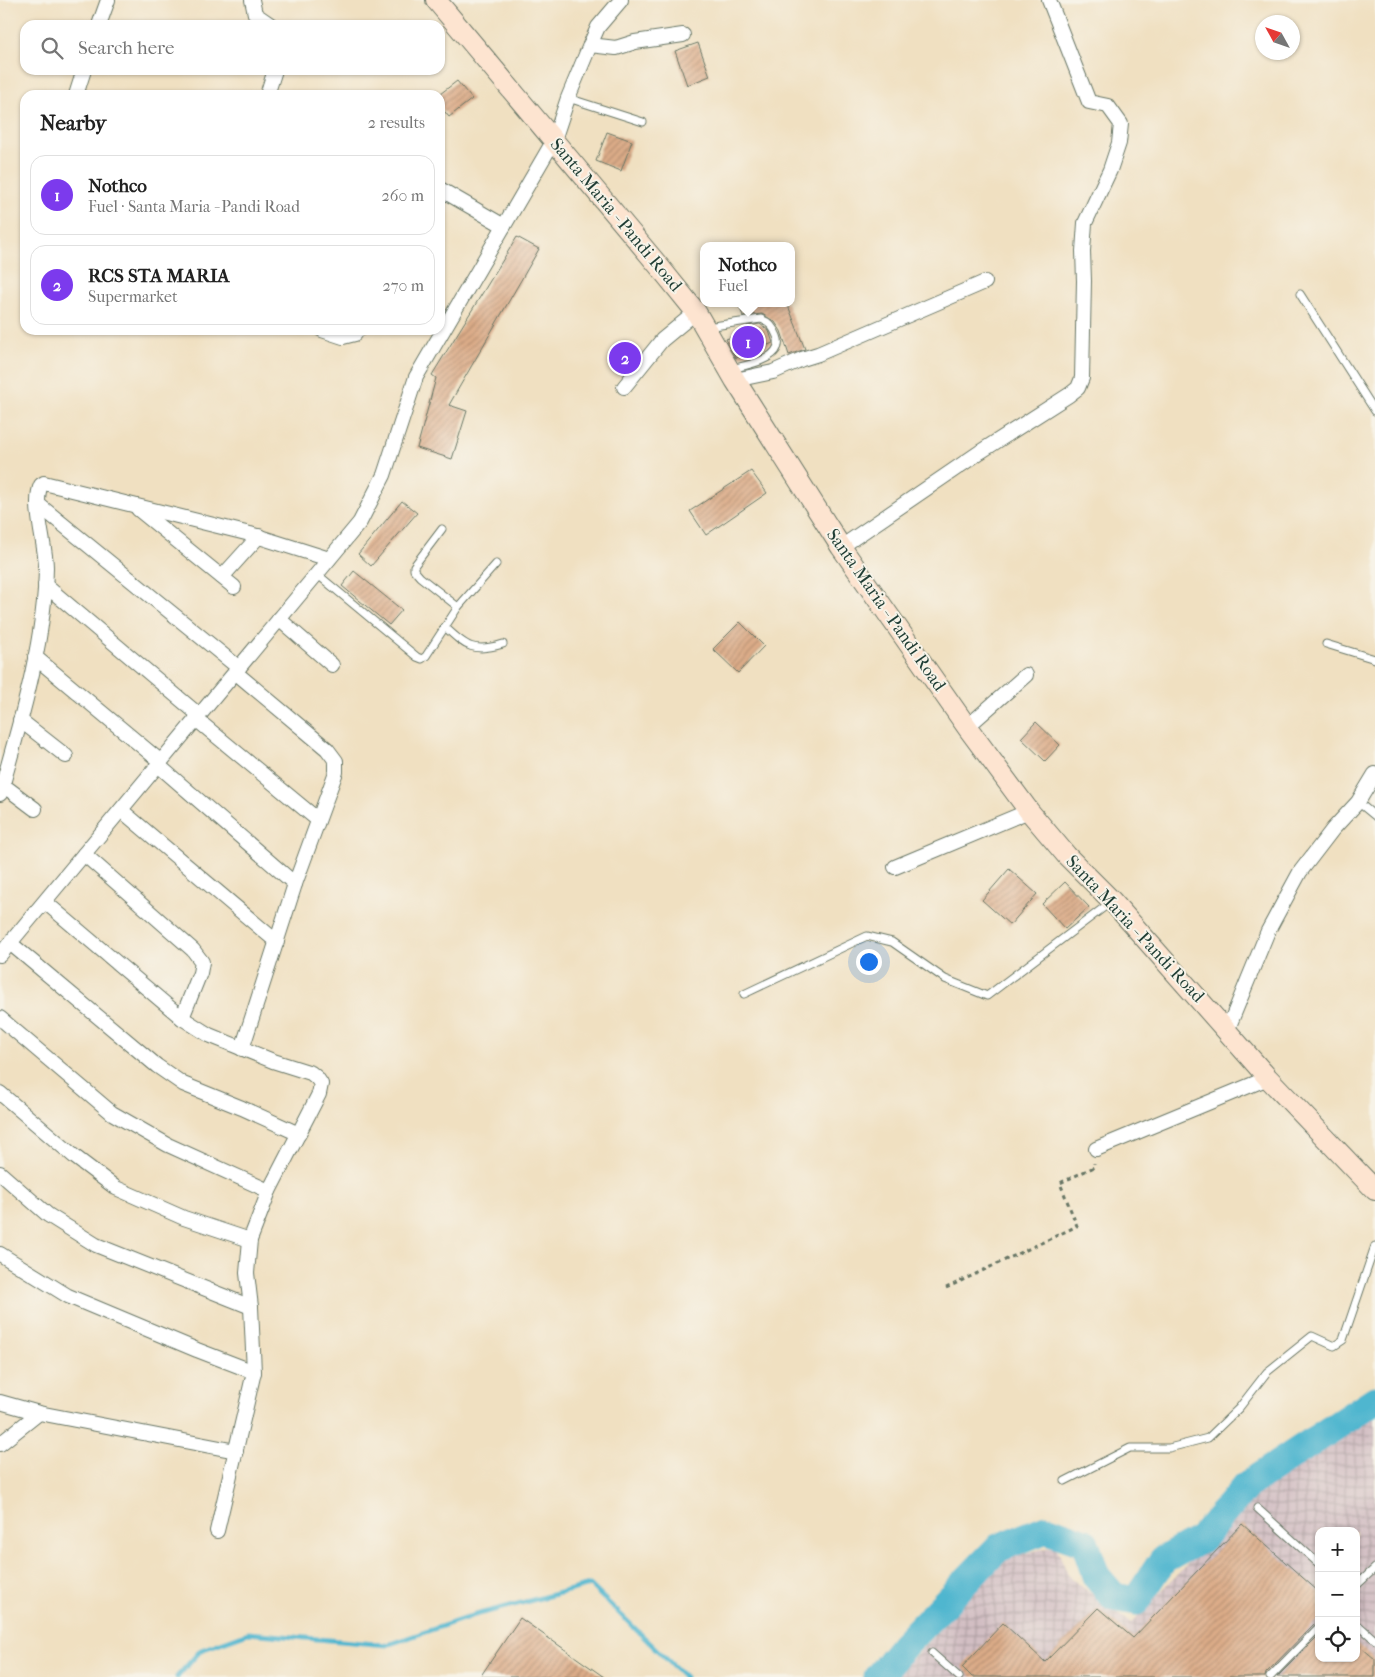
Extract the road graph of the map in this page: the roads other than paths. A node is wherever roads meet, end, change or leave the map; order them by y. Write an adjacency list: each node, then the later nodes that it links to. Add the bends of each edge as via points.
1 (108, 0): 6 (street)
2 (252, 0): 7 (street, via 254,14)
3 (436, 0): 16 (main road, Santa Maria - Pandi Road)
4 (621, 0): 9 (street, via 598,27)
5 (1049, 0): 33 (street, via 1089,102 1108,106 1121,124 1110,170 1085,223 1082,378 1078,388 1069,396)
6 (101, 20)
7 (263, 20)
8 (683, 35): 9 (street, via 616,48)
9 (590, 45): 14 (street)
10 (82, 75): 12 (street)
11 (273, 75): 13 (street)
12 (78, 90)
13 (269, 90)
14 (568, 98): 15 (lane); 16 (street)
15 (643, 122)
16 (554, 140): 18 (street); 21 (main road, Santa Maria - Pandi Road)
17 (445, 193): 18 (street)
18 (504, 226): 22 (street)
19 (985, 282): 26 (street, via 773,372)
20 (1300, 294): 28 (lane)
21 (700, 320): 26 (main road, Santa Maria - Pandi Road); 26 (lane, via 761,319 768,321 774,330 778,349 771,356); 27 (street, via 662,340)
22 (445, 327)
23 (337, 335): 24 (street)
24 (351, 335)
25 (440, 335): 34 (street, via 416,376 384,475 360,522)
26 (732, 374): 33 (main road, Santa Maria - Pandi Road)
27 (624, 387)
28 (1375, 411)
29 (39, 505): 30 (street, via 40,488 44,483); 38 (street, via 46,566); 48 (street)
30 (135, 506): 32 (street); 37 (street)
31 (442, 530): 40 (lane, via 414,570)
32 (259, 536): 34 (street); 37 (street)
33 (841, 547): 52 (main road, Santa Maria - Pandi Road)
34 (329, 559): 36 (street)
35 (496, 564): 40 (lane)
36 (317, 574): 41 (street); 42 (lane, via 418,658 426,656)
37 (222, 577): 39 (street)
38 (44, 585): 45 (street); 50 (street)
39 (234, 587)
40 (458, 607): 42 (lane)
41 (279, 619): 47 (street); 48 (street)
42 (445, 627): 43 (lane, via 461,643 472,648)
43 (503, 644)
44 (1326, 644): 46 (lane)
45 (35, 657): 51 (street); 54 (street)
46 (1375, 659)
47 (332, 665)
48 (237, 670): 50 (street); 62 (street, via 327,749 336,761 336,772)
49 (1026, 674): 52 (street)
50 (198, 717): 54 (street); 62 (street)
51 (20, 720): 53 (street); 56 (street)
52 (966, 727): 60 (main road, Santa Maria - Pandi Road)
53 (66, 756)
54 (159, 764): 59 (street); 65 (street)
55 (1375, 774): 57 (street)
56 (1, 789): 58 (street)
57 (1358, 802): 61 (lane); 74 (street, via 1300,872 1268,931)
58 (35, 809)
59 (121, 810): 63 (street); 68 (street)
60 (1029, 811): 64 (street); 67 (main road, Santa Maria - Pandi Road)
61 (1375, 816)
62 (318, 820): 65 (street)
63 (84, 854): 66 (street); 73 (street, via 193,950 202,962)
64 (895, 867)
65 (295, 884): 68 (street)
66 (44, 902): 69 (street); 73 (street)
67 (1112, 902): 71 (lane, via 987,996 946,979 892,942 867,936); 74 (main road, Santa Maria - Pandi Road)
68 (277, 942): 75 (street)
69 (10, 944): 70 (street); 78 (street, via 183,1084)
70 (0, 955)
71 (744, 994)
72 (0, 1018): 82 (street, via 112,1113 168,1146)
73 (182, 1018): 75 (street, via 209,1035)
74 (1227, 1031): 76 (main road, Santa Maria - Pandi Road)
75 (242, 1049): 78 (street, via 311,1073 321,1084)
76 (1268, 1078): 79 (street); 81 (main road, Santa Maria - Pandi Road)
77 (0, 1093): 83 (street, via 116,1188 184,1218)
78 (298, 1134): 82 (street)
79 (1096, 1150)
80 (0, 1173): 86 (street, via 48,1215 96,1245)
81 (1375, 1190)
82 (269, 1191): 83 (street)
83 (250, 1240): 86 (street, via 247,1273)
84 (1375, 1246): 92 (lane, via 1343,1340 1334,1346 1312,1336 1266,1372 1239,1408 1208,1438 1169,1448 1130,1448)
85 (0, 1254): 87 (street, via 68,1296)
86 (251, 1307): 87 (street)
87 (254, 1372): 91 (street)
88 (0, 1402): 89 (street)
89 (39, 1413): 90 (street); 91 (street)
90 (0, 1444)
91 (236, 1451): 94 (street)
92 (1065, 1480)
93 (1257, 1508): 95 (lane)
94 (217, 1531)
95 (1315, 1560)
96 (1375, 1568): 97 (lane)
97 (1360, 1582)
98 (1360, 1626): 100 (lane)
99 (1315, 1631): 103 (lane)
100 (1375, 1640)
101 (932, 1653): 102 (lane)
102 (959, 1677)
103 (1270, 1677)

